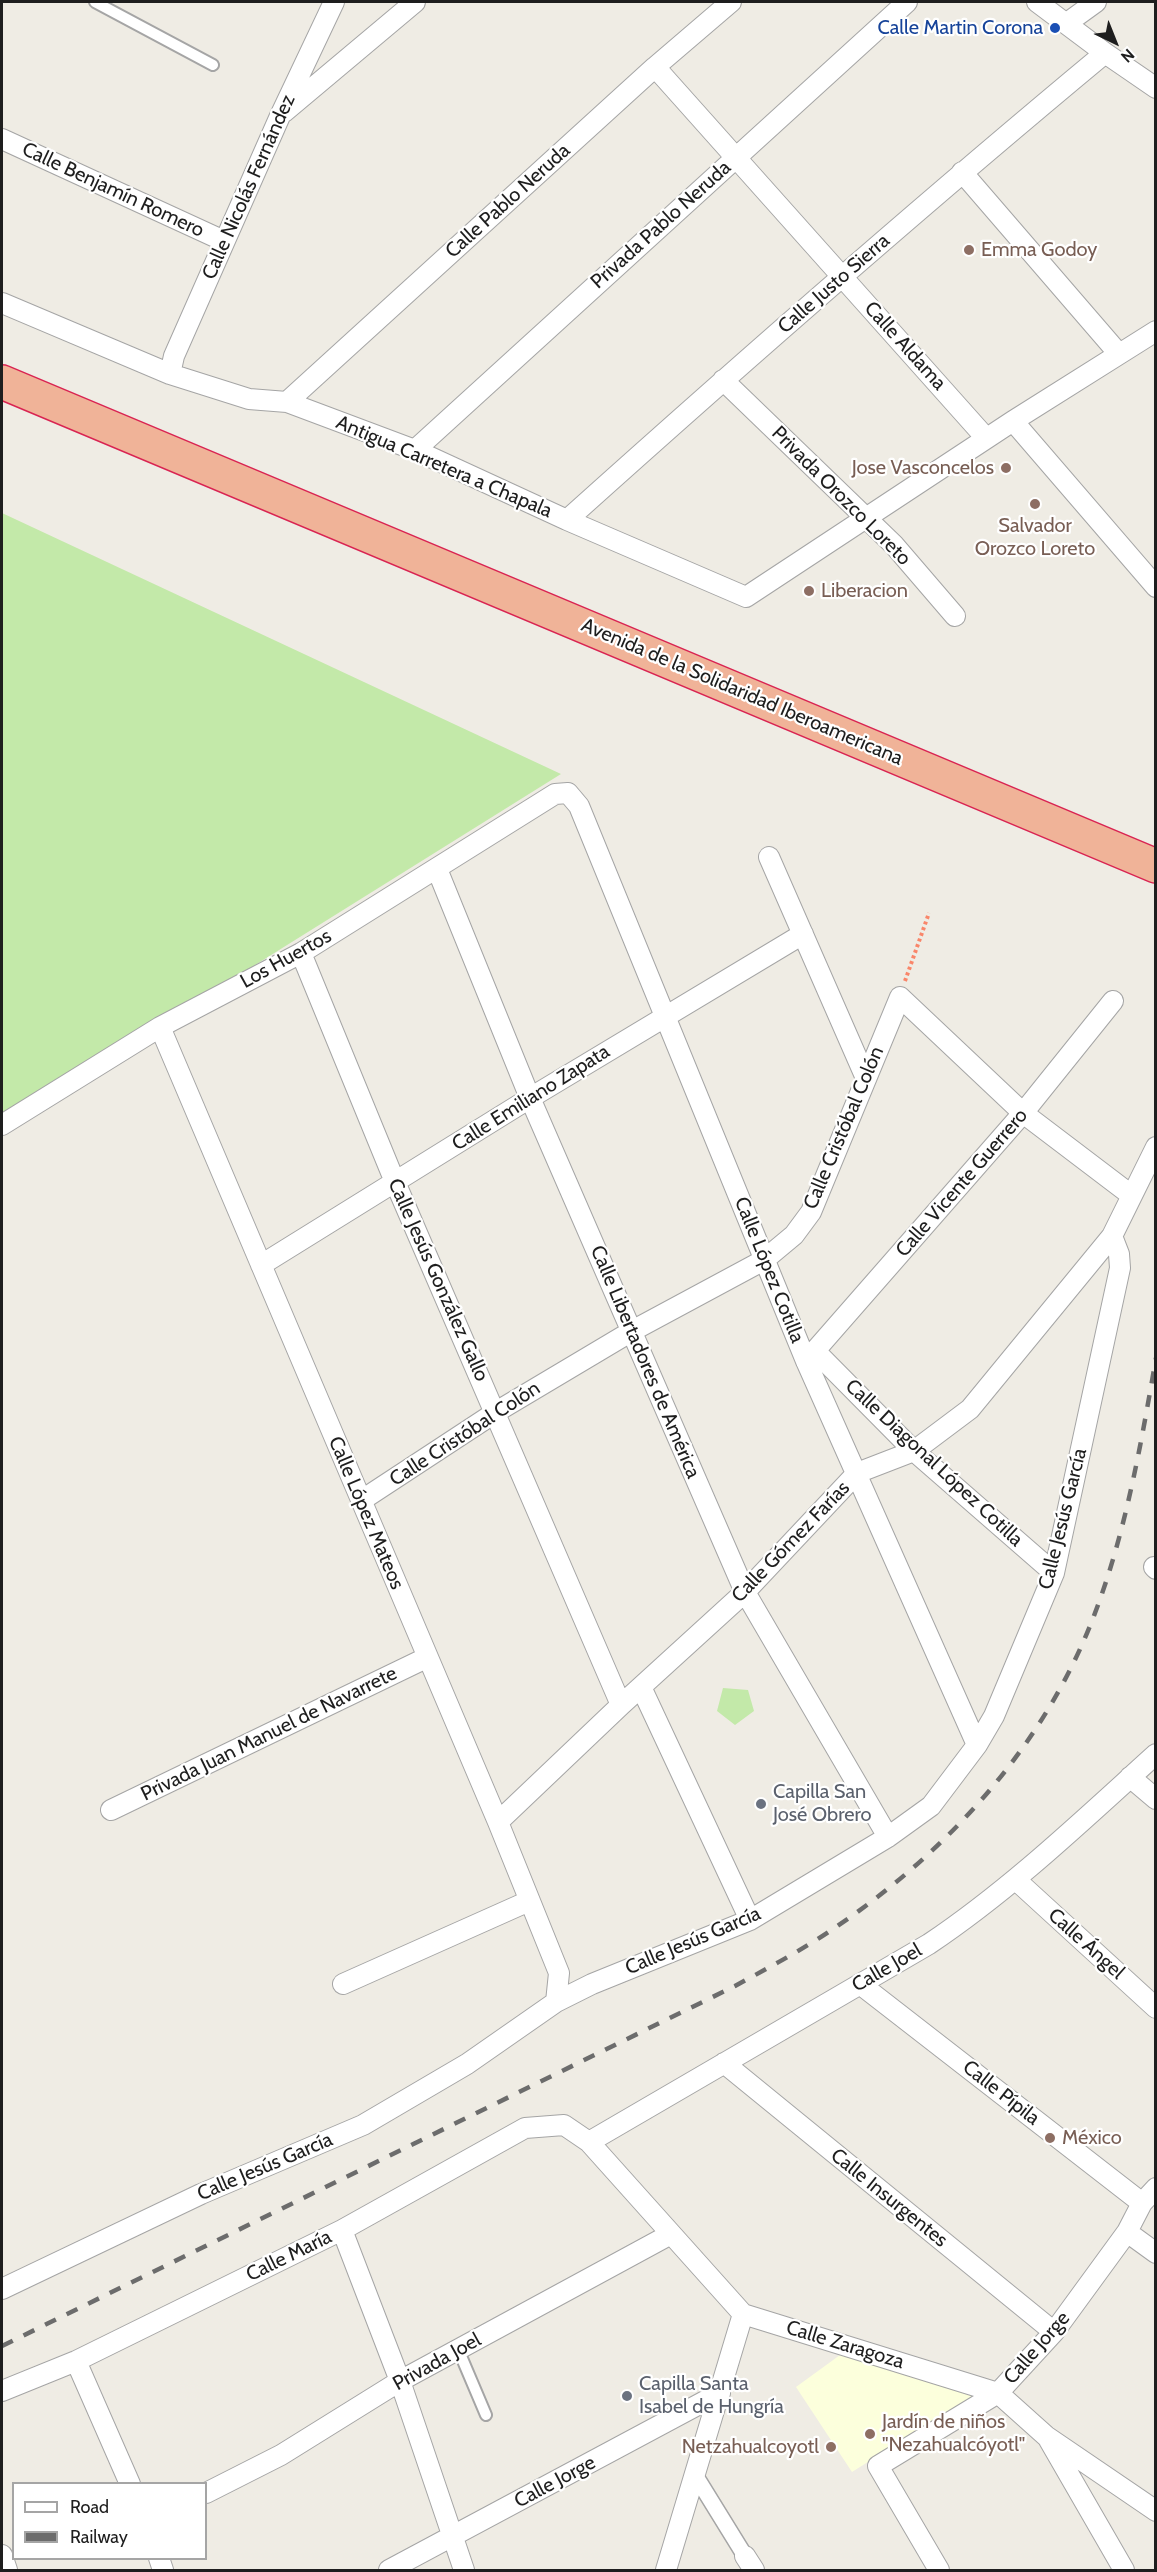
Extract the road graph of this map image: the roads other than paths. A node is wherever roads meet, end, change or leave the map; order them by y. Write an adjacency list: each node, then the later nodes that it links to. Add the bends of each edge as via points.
1 (95, 2): 10 (lane)
2 (334, 2): 13 (street, Calle Nicolás Fernández)
3 (415, 2): 13 (street)
4 (731, 2): 11 (street, Calle Pablo Neruda)
5 (908, 2): 15 (street, Privada Pablo Neruda)
6 (1037, 2): 8 (street)
7 (1096, 2): 8 (street)
8 (1067, 23): 9 (street)
9 (1105, 53): 12 (street); 16 (street, Calle Justo Sierra)
10 (213, 65)
11 (655, 67): 15 (street, Calle Aldama); 25 (street, Calle Pablo Neruda)
12 (1155, 88)
13 (280, 116): 17 (street, Calle Nicolás Fernández)
14 (2, 139): 17 (street, Calle Benjamín Romero)
15 (736, 157): 18 (street, Calle Aldama); 28 (street, Privada Pablo Neruda)
16 (962, 172): 18 (street, Calle Justo Sierra); 21 (street)
17 (224, 241): 22 (street, Calle Nicolás Fernández, via 174,356)
18 (843, 277): 23 (street, Calle Justo Sierra); 27 (street, Calle Aldama)
19 (2, 303): 22 (street, Antigua Carretera a Chapala)
20 (1155, 331): 21 (street)
21 (1119, 354): 26 (street)
22 (170, 374): 25 (street, Antigua Carretera a Chapala, via 249,399)
23 (723, 380): 29 (street, Privada Orozco Loreto); 30 (street, Calle Justo Sierra)
24 (2, 382): 35 (highway, Avenida de la Solidaridad Iberoamericana)
25 (287, 402): 28 (street, Antigua Carretera a Chapala)
26 (1013, 421): 27 (street); 31 (street)
27 (986, 438): 29 (street)
28 (415, 450): 30 (street, Antigua Carretera a Chapala)
29 (865, 518): 30 (street, Antigua Carretera a Chapala, via 747,597); 32 (street, Privada Orozco Loreto, via 894,545)
30 (567, 520)
31 (1155, 587)
32 (955, 616)
33 (568, 793): 36 (street, Los Huertos, via 555,794); 40 (street, Calle López Cotilla, via 579,806)
34 (769, 857): 37 (street)
35 (1155, 866)
36 (437, 869): 38 (street, Los Huertos); 43 (street, Calle Libertadores de América)
37 (803, 934): 40 (street, Calle Emiliano Zapata); 42 (street)
38 (301, 953): 41 (street, Los Huertos); 47 (street, Calle Jesús González Gallo)
39 (1113, 1000): 44 (street, Calle Vicente Guerrero)
40 (665, 1017): 43 (street, Calle Emiliano Zapata); 50 (street, Calle López Cotilla)
41 (160, 1027): 45 (street, Los Huertos); 51 (street, Calle López Mateos)
42 (865, 1076): 44 (street, Calle Cristóbal Colón, via 900,997); 50 (street, Calle Cristóbal Colón, via 811,1212 794,1235)
43 (530, 1098): 47 (street, Calle Emiliano Zapata); 52 (street, Calle Libertadores de América)
44 (1023, 1113): 48 (street); 53 (street, Calle Vicente Guerrero)
45 (2, 1125)
46 (1155, 1147): 48 (street, Calle Gómez Farías)
47 (395, 1182): 51 (street, Calle Emiliano Zapata); 54 (street, Calle Jesús González Gallo)
48 (1131, 1194): 49 (street, Calle Gómez Farías)
49 (1112, 1236): 55 (street, Calle Gómez Farías, via 970,1409); 58 (street, Calle Jesús García, via 1120,1268)
50 (764, 1260): 52 (street, Calle Cristóbal Colón); 53 (street, Calle López Cotilla)
51 (261, 1265): 57 (street, Calle López Mateos)
52 (632, 1331): 54 (street, Calle Cristóbal Colón); 59 (street, Calle Libertadores de América)
53 (811, 1356): 55 (street, Calle Diagonal López Cotilla); 56 (street, Calle López Cotilla)
54 (496, 1412): 57 (street, Calle Cristóbal Colón); 62 (street, Calle Jesús González Gallo)
55 (914, 1451): 56 (street, Calle Gómez Farías); 58 (street, Calle Diagonal López Cotilla)
56 (857, 1473): 59 (street, Calle Gómez Farías); 63 (street, Calle López Cotilla)
57 (362, 1500): 60 (street, Calle López Mateos)
58 (1054, 1573): 63 (street, Calle Jesús García, via 994,1716)
59 (745, 1592): 61 (street, Calle Gómez Farías); 69 (street, Calle Libertadores de América)
60 (426, 1658): 67 (street, Privada Juan Manuel de Navarrete); 68 (street, Calle López Mateos)
61 (641, 1687): 62 (street, Calle Gómez Farías); 72 (street)
62 (621, 1705): 68 (street, Calle Gómez Farías)
63 (977, 1745): 69 (street, Calle Jesús García, via 931,1806)
64 (1155, 1754): 65 (street, Calle Joel)
65 (1130, 1777): 66 (street); 70 (street, Calle Joel)
66 (1155, 1799)
67 (111, 1810)
68 (498, 1822): 71 (street, Calle López Mateos)
69 (888, 1837): 72 (street, Calle Jesús García)
70 (1016, 1880): 74 (street, Calle Joel, via 956,1926); 76 (street, Calle Ángel)
71 (529, 1901): 73 (street); 75 (street, Calle López Mateos, via 559,1973)
72 (750, 1920): 75 (street, Calle Jesús García)
73 (343, 1984)
74 (860, 1984): 77 (street, Calle Joel); 80 (street, Calle Pípila)
75 (556, 2002): 85 (street, Calle Jesús García, via 467,2064 363,2125 201,2194)
76 (1155, 2008)
77 (724, 2063): 78 (street, Calle Joel); 87 (street, Calle Insurgentes)
78 (589, 2142): 81 (street, Calle María, via 564,2125 525,2128); 83 (street)
79 (1155, 2188): 80 (street, Calle Jorge)
80 (1142, 2203): 82 (street, Calle Jorge)
81 (342, 2230): 89 (street, Calle María); 90 (street)
82 (1127, 2232): 84 (street); 87 (street, Calle Jorge)
83 (671, 2234): 86 (street); 88 (street, Privada Joel)
84 (1155, 2253)
85 (2, 2289)
86 (743, 2314): 92 (street, Calle Zaragoza); 93 (street)
87 (1054, 2332): 92 (street, Calle Jorge)
88 (459, 2349): 90 (street, Privada Joel); 94 (lane)
89 (76, 2361): 91 (street, Calle María); 97 (street)
90 (400, 2381): 98 (street, Privada Joel, via 281,2455); 100 (street)
91 (2, 2391)
92 (998, 2393): 95 (street, Calle Zaragoza); 107 (street, Calle Jorge, via 878,2466)
93 (720, 2394): 96 (street); 100 (street, Calle Jorge)
94 (486, 2415)
95 (1046, 2436): 99 (street, Calle Zaragoza); 108 (street)
96 (695, 2475): 102 (street); 106 (street)
97 (129, 2482)
98 (207, 2492)
99 (1155, 2511)
100 (453, 2537): 104 (street, Calle Jorge); 105 (street)
101 (2, 2555): 103 (street)
102 (749, 2563)
103 (7, 2571)
104 (389, 2571)
105 (464, 2571)
106 (666, 2571)
107 (939, 2571)
108 (1124, 2571)

